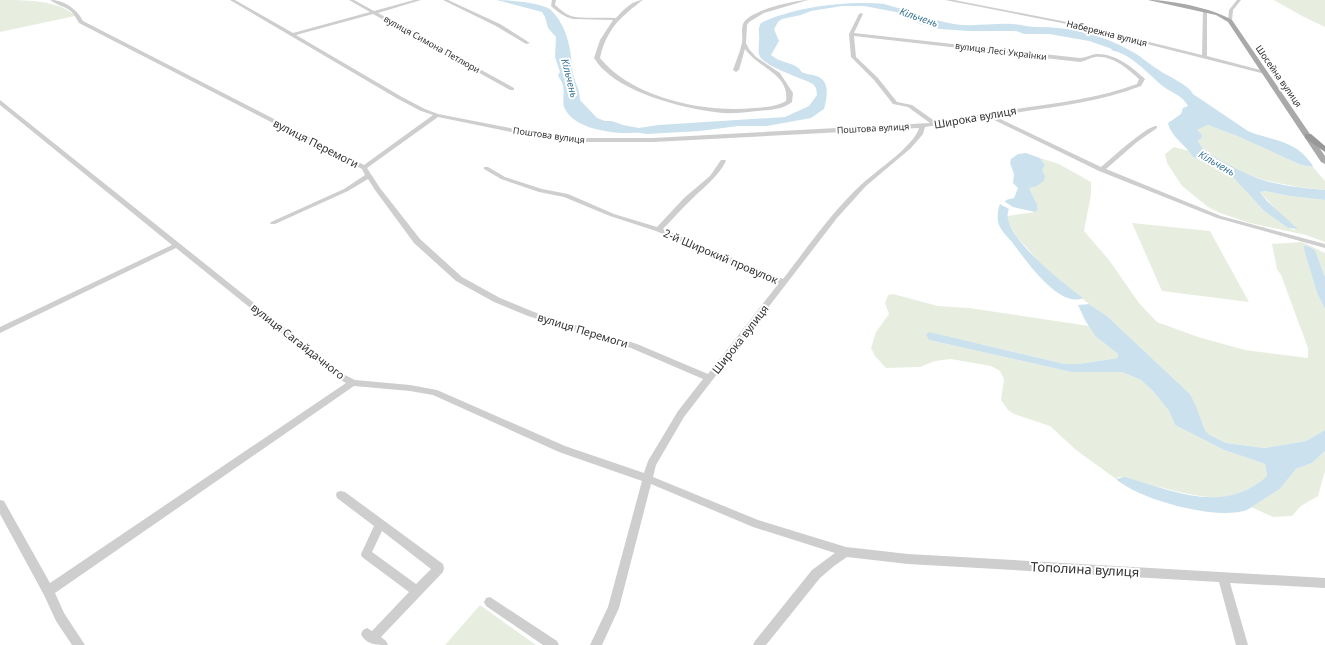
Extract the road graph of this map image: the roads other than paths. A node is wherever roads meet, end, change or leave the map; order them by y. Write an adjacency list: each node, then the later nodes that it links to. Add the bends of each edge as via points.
1 (52, 0): 36 (street, вулиця Перемоги, via 71,8 78,19 87,25)
2 (232, 0): 18 (street, Поштова вулиця)
3 (351, 0): 13 (street, вулиця Симона Петлюри)
4 (420, 0): 13 (street)
5 (445, 0): 19 (street)
6 (554, 0): 15 (street, via 553,5 561,14 570,17)
7 (641, 0): 15 (street)
8 (806, 0): 20 (street, via 762,12 752,18 745,25)
9 (947, 0): 21 (street, Набережна вулиця, via 1059,21)
10 (1151, 0): 12 (main road)
11 (1239, 0): 16 (street, via 1231,10)
12 (1205, 11): 16 (main road, via 1218,14); 21 (street)
13 (373, 12): 18 (street); 25 (street, вулиця Симона Петлюри)
14 (862, 14): 17 (street)
15 (616, 19): 20 (street, via 604,39 597,58 600,65 624,83 667,100 722,111 744,111 789,102 790,93 782,79 748,53)
16 (1230, 21): 23 (main road, Шосейна вулиця)
17 (851, 34): 24 (street, вулиця Лесі Українки, via 1080,60 1101,56 1123,64); 29 (street, via 854,58 876,79 889,97 895,103 910,106)
18 (292, 35): 28 (street, Поштова вулиця, via 400,98)
19 (528, 43)
20 (744, 43): 22 (street)
21 (1204, 57): 23 (street, Набережна вулиця)
22 (736, 70)
23 (1265, 72): 32 (main road, Шосейна вулиця)
24 (1142, 80): 27 (street, Широка вулиця, via 1139,85 1123,91)
25 (512, 89)
26 (1, 104): 42 (street, вулиця Сагайдачного)
27 (986, 114): 29 (street, Широка вулиця); 38 (street)
28 (437, 115): 30 (street, Поштова вулиця, via 540,136 581,140 653,140); 36 (street)
29 (935, 124): 30 (street, Широка вулиця)
30 (922, 126): 44 (street, Широка вулиця, via 920,134 909,148 864,184)
31 (1155, 127): 38 (street)
32 (1308, 136): 33 (highway); 35 (main road, Шосейна вулиця)
33 (1325, 150)
34 (724, 161): 41 (street, 2-й Широкий провулок, via 707,183)
35 (1325, 162)
36 (364, 168): 39 (street, вулиця Перемоги)
37 (486, 168): 41 (street, 2-й Широкий провулок, via 503,178 541,191 566,195 612,215)
38 (1101, 170): 43 (street, via 1218,217)
39 (368, 176): 40 (street, via 346,190); 46 (street, вулиця Перемоги, via 418,241 458,279 497,300 531,314 634,346)
40 (273, 223)
41 (658, 230): 44 (street, 2-й Широкий провулок)
42 (177, 245): 45 (street); 47 (street, вулиця Сагайдачного, via 340,376)
43 (1325, 246)
44 (784, 282): 46 (street, Широка вулиця)
45 (0, 330)
46 (709, 378): 48 (street, Широка вулиця, via 681,414 650,464)
47 (352, 382): 48 (street, вулиця Сагайдачного, via 434,392 562,449); 55 (street)
48 (648, 479): 52 (street, via 757,524); 61 (street, Широка вулиця, via 613,608)
49 (341, 495): 51 (street)
50 (0, 504): 55 (street)
51 (380, 524): 56 (street, via 366,554); 56 (street, via 439,568)
52 (846, 552): 53 (street, Тополина вулиця, via 908,559); 62 (street, via 816,574)
53 (1223, 577): 54 (street, Тополина вулиця); 63 (street)
54 (1325, 583)
55 (48, 591): 59 (street, via 60,617)
56 (417, 592): 58 (street)
57 (490, 602): 60 (street)
58 (374, 639)
59 (78, 645)
60 (553, 645)
61 (596, 645)
62 (759, 645)
63 (1242, 645)

